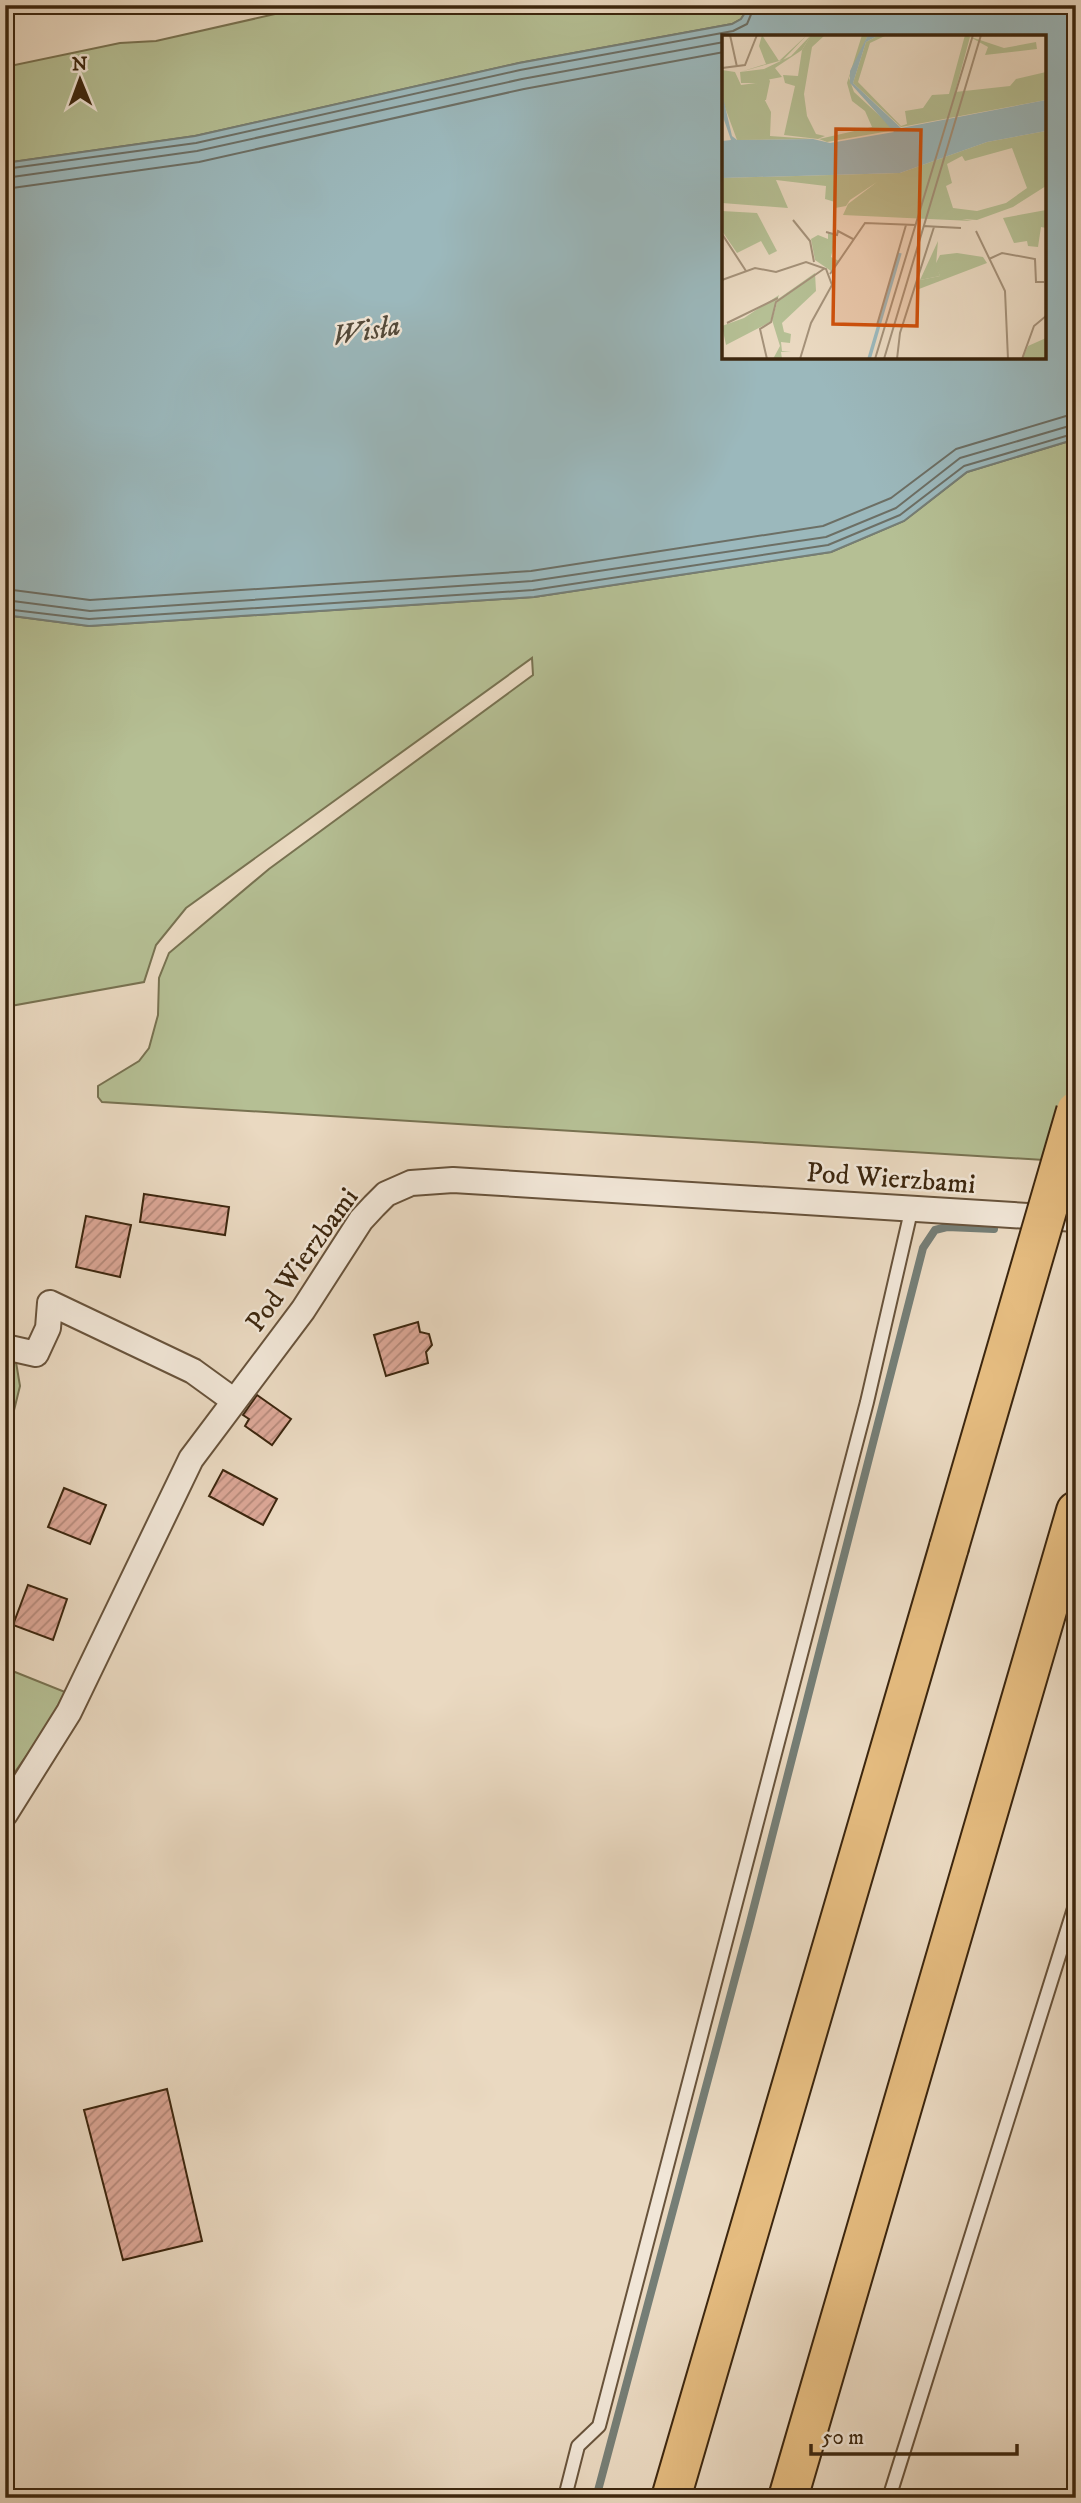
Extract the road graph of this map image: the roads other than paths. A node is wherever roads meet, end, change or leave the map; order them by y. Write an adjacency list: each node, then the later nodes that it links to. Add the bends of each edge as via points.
1 (1076, 1111): 10 (highway, bridge)
2 (912, 1207): 3 (street, Pod Wierzbami); 5 (street, Pod Wierzbami, via 453,1180 411,1183 386,1194 361,1220 303,1310); 9 (lane, via 867,1402 603,2412 599,2426 578,2446)
3 (1076, 1219)
4 (5, 1347): 5 (street, via 36,1354 48,1328 50,1303 193,1371)
5 (233, 1400): 7 (street, Pod Wierzbami, via 191,1459 69,1712)
6 (1072, 1523): 11 (highway)
7 (5, 1814)
8 (1076, 1902): 12 (lane)
9 (566, 2493)
10 (671, 2498)
11 (788, 2498)
12 (890, 2498)

